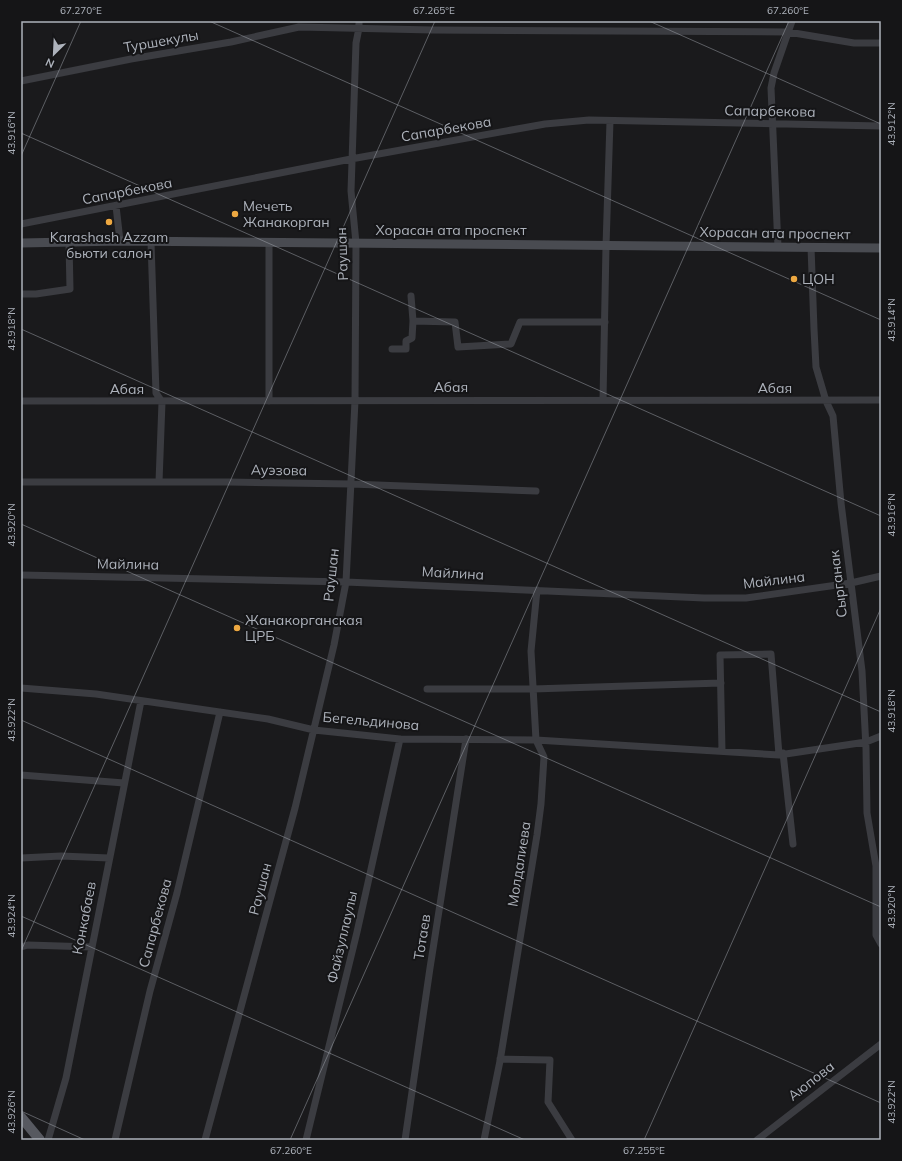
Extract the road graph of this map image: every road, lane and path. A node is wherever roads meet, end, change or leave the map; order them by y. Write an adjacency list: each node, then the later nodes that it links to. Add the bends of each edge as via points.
1 (792, 21): 3 (street)
2 (359, 25): 3 (street, Туршекулы, via 486,30); 5 (street, Туршекулы, via 299,27); 9 (street, Раушан, via 356,43)
3 (788, 32): 4 (street, Туршекулы, via 854,43); 7 (street, via 771,88)
4 (881, 43)
5 (21, 81)
6 (610, 121): 7 (street, Сапарбекова); 9 (street, Сапарбекова, via 545,124); 18 (street)
7 (773, 124): 8 (street, Сапарбекова); 19 (street)
8 (881, 126)
9 (352, 159): 10 (street, Сапарбекова); 17 (street, Раушан, via 351,191)
10 (116, 206): 11 (street, Сапарбекова); 13 (street)
11 (21, 224)
12 (69, 242): 13 (main road, Хорасан ата проспект); 15 (main road, Хорасан ата проспект); 22 (street, via 70,289)
13 (120, 242): 14 (main road, Хорасан ата проспект)
14 (152, 242): 16 (main road, Хорасан ата проспект); 33 (street, via 156,393)
15 (21, 243)
16 (268, 243): 17 (main road, Хорасан ата проспект); 30 (street)
17 (356, 244): 18 (main road, Хорасан ата проспект); 31 (street, Раушан)
18 (606, 246): 19 (main road, Хорасан ата проспект); 25 (street)
19 (778, 247): 20 (main road, Хорасан ата проспект)
20 (812, 247): 21 (main road, Хорасан ата проспект); 32 (street, Сырганак, via 816,367)
21 (881, 248)
22 (21, 294)
23 (411, 296): 24 (street)
24 (414, 321): 25 (street, via 455,322 458,347 511,344 520,322); 26 (street, via 412,338 406,341 406,349)
25 (605, 322): 27 (street)
26 (392, 350)
27 (603, 400): 31 (street, Абая); 32 (street, Абая)
28 (881, 400): 32 (street, Абая)
29 (21, 401): 33 (street, Абая)
30 (269, 401): 31 (street, Абая); 33 (street, Абая)
31 (355, 401): 36 (street, Раушан)
32 (826, 401): 41 (street, Сырганак, via 833,416)
33 (162, 402): 35 (street)
34 (21, 482): 35 (street, Ауэзова)
35 (159, 482): 36 (street, Ауэзова)
36 (351, 484): 37 (street, Ауэзова); 40 (street, Раушан)
37 (536, 491)
38 (21, 575): 40 (street, Майлина)
39 (881, 576): 41 (street, Майлина)
40 (346, 582): 42 (street, Майлина); 49 (street, Раушан)
41 (851, 583): 42 (street, Майлина, via 746,598); 54 (street, Сырганак, via 862,670)
42 (537, 590): 46 (street, Молдалиева, via 531,651)
43 (721, 683): 46 (street); 55 (street); 56 (street, via 720,655 771,654)
44 (21, 688): 47 (street, Бегельдинова)
45 (427, 689): 46 (street)
46 (533, 689): 53 (street, Молдалиева)
47 (141, 700): 48 (street, Бегельдинова); 58 (street, Конкабаев)
48 (220, 712): 49 (street, Бегельдинова, via 268,719); 71 (street, Сапарбекова)
49 (314, 730): 51 (street, Бегельдинова); 72 (street, Раушан)
50 (881, 736): 54 (street, Бегельдинова)
51 (400, 739): 52 (street, Бегельдинова); 73 (street, Файзуллаулы, via 357,932)
52 (466, 739): 53 (street, Бегельдинова); 74 (street, Тотаев)
53 (536, 740): 55 (street, Бегельдинова); 67 (street, Молдалиева, via 544,757 541,804)
54 (866, 742): 56 (street, Бегельдинова); 62 (street, Сырганак, via 868,812)
55 (722, 751): 56 (street, Бегельдинова)
56 (781, 754): 59 (street)
57 (21, 775): 58 (street)
58 (124, 783): 61 (street, Конкабаев)
59 (793, 844)
60 (21, 858): 61 (street)
61 (109, 858): 64 (street, Конкабаев)
62 (878, 884): 63 (street, Сырганак, via 876,935)
63 (881, 944)
64 (92, 946): 65 (street); 70 (street, Конкабаев, via 66,1078)
65 (21, 947)
66 (881, 1044): 77 (street, Аюпова)
67 (500, 1058): 75 (street, Молдалиева); 76 (street, via 550,1060 548,1102)
68 (21, 1117): 69 (main road)
69 (40, 1140)
70 (48, 1140)
71 (115, 1140)
72 (206, 1140)
73 (306, 1140)
74 (405, 1140)
75 (484, 1140)
76 (572, 1140)
77 (757, 1140)

